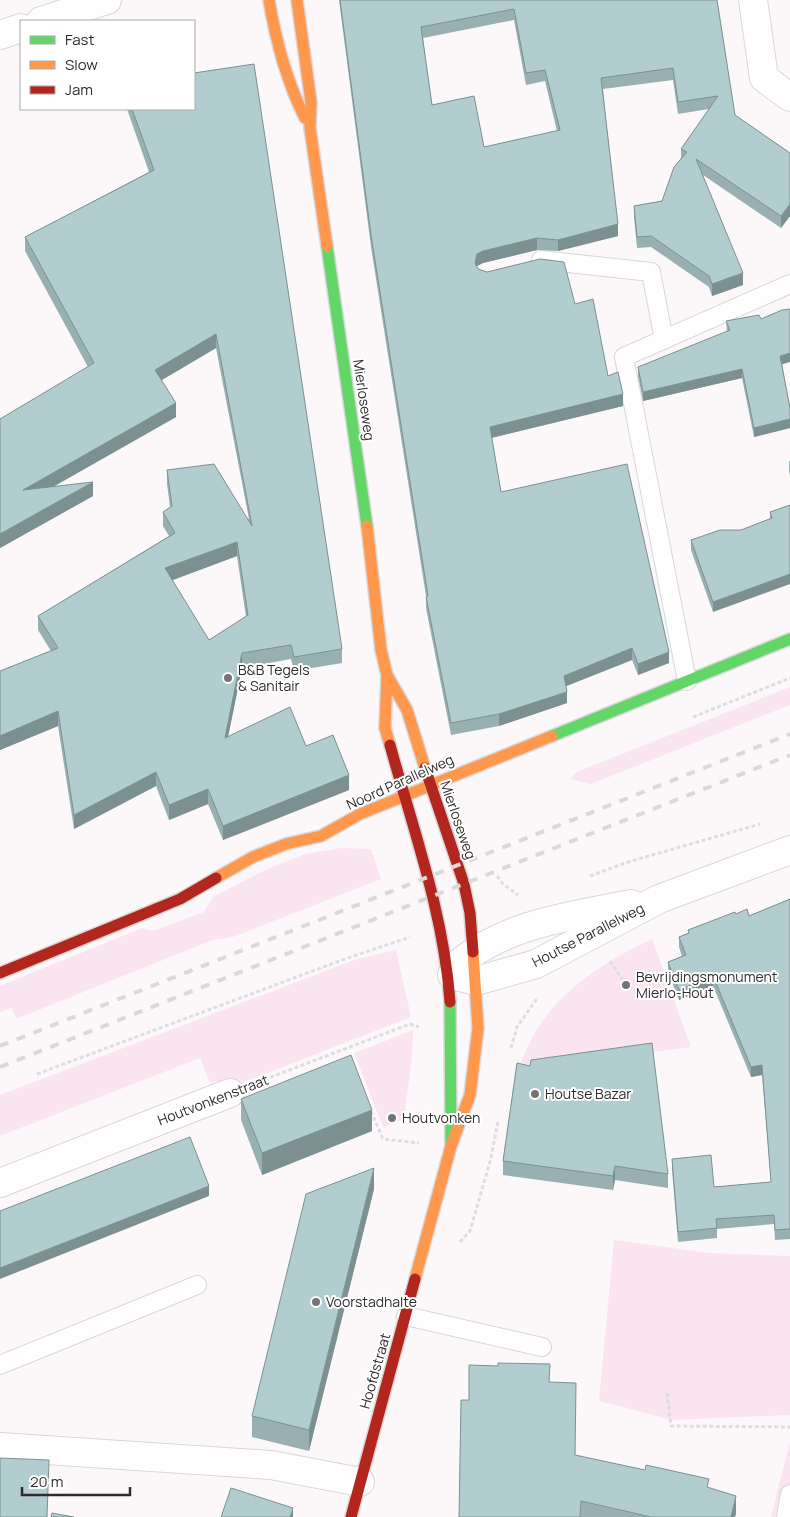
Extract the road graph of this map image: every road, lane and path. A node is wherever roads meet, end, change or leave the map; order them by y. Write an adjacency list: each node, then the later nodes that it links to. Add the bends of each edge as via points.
1 (107, 0): 5 (street)
2 (269, 0): 9 (street, Mierloseweg, via 280,63)
3 (297, 0): 9 (street, Mierloseweg, via 311,102)
4 (753, 0): 8 (street, via 764,78)
5 (44, 20)
6 (20, 28): 7 (street)
7 (0, 35)
8 (790, 97)
9 (310, 128): 14 (street, Mierloseweg)
10 (521, 264): 12 (lane, via 539,260 651,272)
11 (790, 284): 12 (lane)
12 (664, 340): 15 (lane, via 624,357)
13 (790, 639): 15 (street, Noord Parallelweg)
14 (387, 676): 16 (street, Mierloseweg, via 407,710); 17 (street, Mierloseweg, via 385,728)
15 (687, 681): 16 (street, Noord Parallelweg)
16 (430, 785): 17 (street, Noord Parallelweg); 25 (street, Mierloseweg, via 464,884 470,913)
17 (406, 796): 27 (street, Noord Parallelweg, via 360,814 321,836 286,844 253,858 180,899); 28 (street, Mierloseweg, via 440,927)
18 (765, 822): 20 (path, via 628,862)
19 (790, 850): 23 (street, Houtse Parallelweg)
20 (586, 878)
21 (519, 896): 22 (path)
22 (525, 897)
23 (660, 899): 25 (street, Houtse Parallelweg, via 533,925); 29 (street, Houtse Parallelweg, via 536,964)
24 (410, 937): 34 (path)
25 (472, 951): 28 (street, Houtse Parallelweg); 29 (street, Mierloseweg)
26 (609, 959): 30 (path)
27 (0, 973)
28 (448, 973): 29 (street); 38 (street, Hoofdstraat, via 452,1028)
29 (476, 981): 38 (street, Hoofdstraat, via 478,1028 471,1087)
30 (624, 981)
31 (427, 1029): 32 (path, Houtvonkenstraat, via 410,1024)
32 (346, 1048): 33 (path); 35 (path, Houtvonkenstraat)
33 (350, 1058)
34 (38, 1074)
35 (230, 1093): 39 (street, Houtvonkenstraat)
36 (368, 1103): 37 (path, via 383,1139)
37 (422, 1143)
38 (451, 1146): 41 (street, Hoofdstraat)
39 (0, 1183)
40 (197, 1285): 43 (lane)
41 (406, 1316): 42 (lane); 47 (street, Hoofdstraat)
42 (542, 1347)
43 (0, 1365)
44 (667, 1393): 45 (path, via 671,1426)
45 (790, 1427)
46 (0, 1447): 47 (street, via 271,1465)
47 (360, 1482): 49 (street, Hoofdstraat)
48 (790, 1494): 50 (lane)
49 (351, 1517)
50 (786, 1517)

